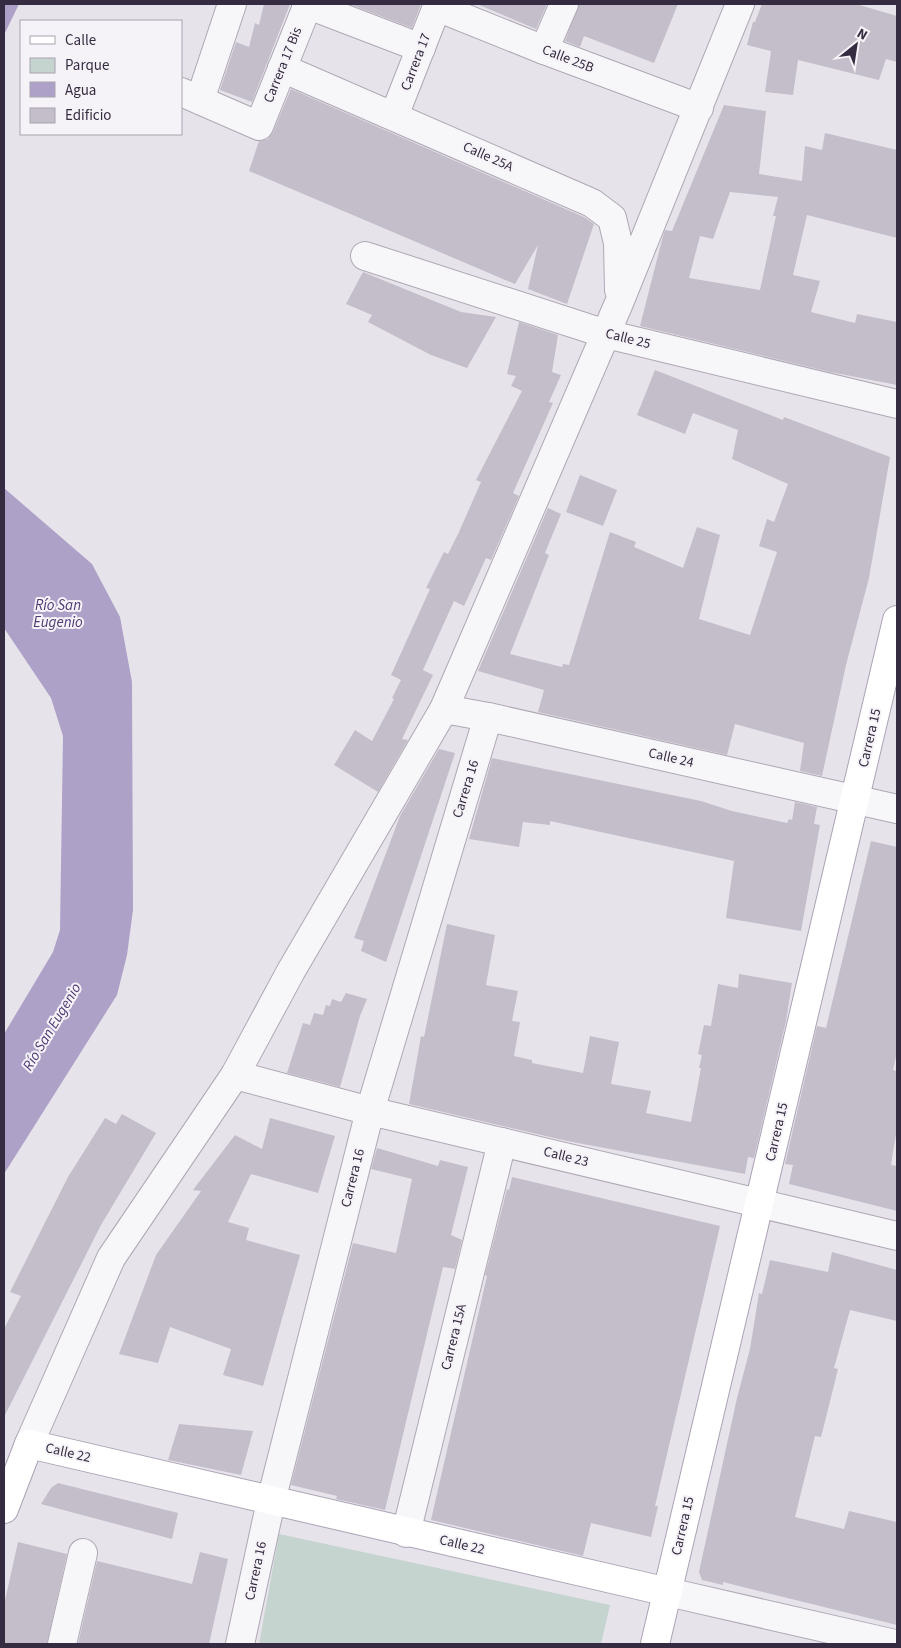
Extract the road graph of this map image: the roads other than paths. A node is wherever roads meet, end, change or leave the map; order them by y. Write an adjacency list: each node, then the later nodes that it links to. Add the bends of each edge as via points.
1 (232, 4): 9 (street)
2 (307, 4): 6 (street); 8 (street, Carrera 17 Bis)
3 (564, 4): 7 (street)
4 (740, 4): 10 (street)
5 (438, 5): 6 (street, Carrera 17); 7 (street, Calle 25B)
6 (421, 48): 11 (street, Carrera 17)
7 (544, 50): 10 (street, Calle 25B)
8 (282, 68): 9 (street, Carrera 17 Bis, via 259,126); 11 (street, Calle 25A)
9 (191, 96)
10 (699, 108): 13 (street)
11 (394, 116): 13 (street, Calle 25A, via 592,203 612,218 618,243)
12 (365, 256): 14 (street, Calle 25)
13 (619, 303): 14 (street)
14 (606, 334): 15 (street, Calle 25); 17 (street)
15 (897, 404)
16 (897, 620): 19 (main road, Carrera 15)
17 (444, 709): 18 (street, Calle 24); 21 (street)
18 (488, 717): 19 (street, Calle 24); 22 (street, Carrera 16)
19 (856, 799): 20 (street, Calle 24); 24 (main road, Carrera 15)
20 (897, 809)
21 (235, 1075): 22 (street, Calle 23); 26 (street, via 111,1258)
22 (370, 1111): 23 (street, Calle 23); 28 (street, Carrera 16)
23 (502, 1142): 24 (street, Calle 23); 29 (street, Carrera 15A)
24 (760, 1204): 25 (street, Calle 23); 31 (main road, Carrera 15)
25 (897, 1236)
26 (29, 1444): 27 (main road); 28 (main road, Calle 22)
27 (7, 1499)
28 (271, 1501): 29 (main road, Calle 22); 33 (street, Carrera 16)
29 (406, 1533): 31 (main road, Calle 22)
30 (83, 1553): 32 (street)
31 (668, 1592): 34 (main road, Carrera 15); 35 (street, Calle 22)
32 (62, 1644)
33 (240, 1644)
34 (655, 1644)
35 (895, 1644)

